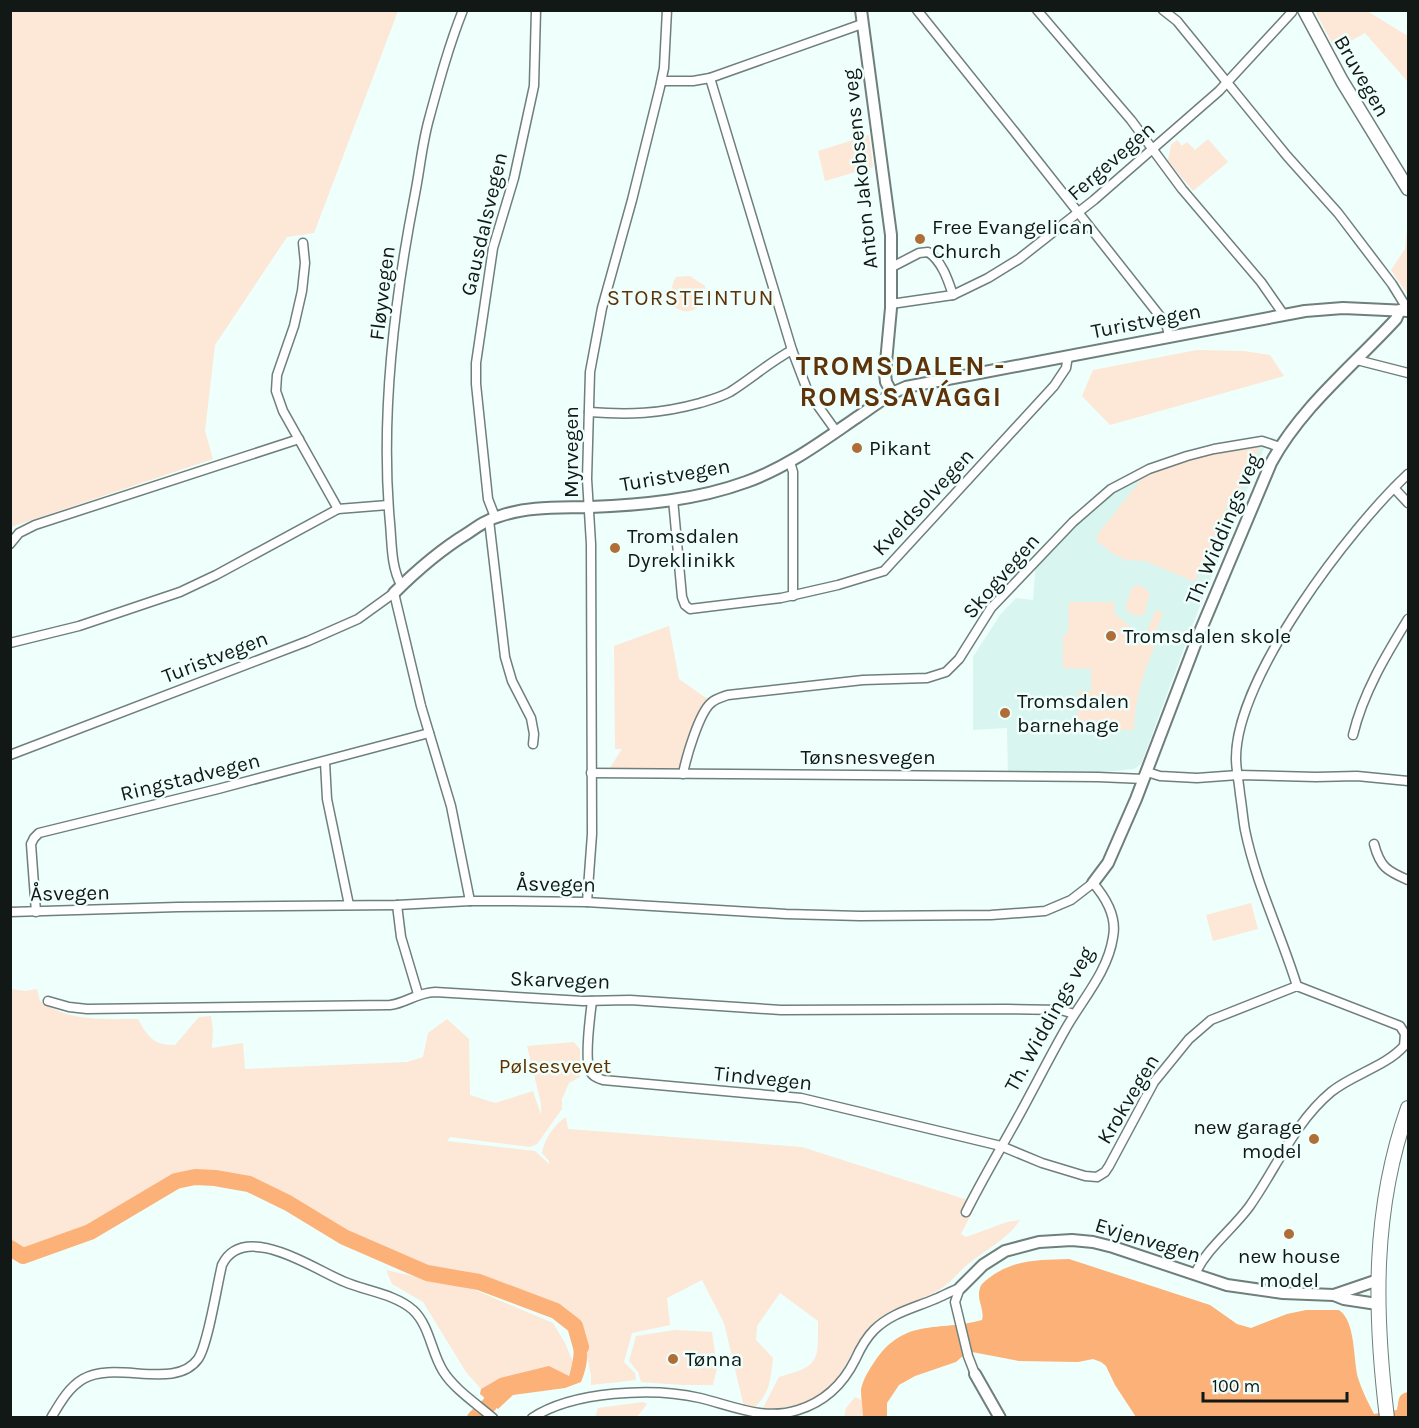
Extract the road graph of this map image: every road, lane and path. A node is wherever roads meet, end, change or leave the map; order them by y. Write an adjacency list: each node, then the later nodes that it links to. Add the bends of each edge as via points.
1 (462, 10): 37 (street, Fløyvegen, via 429,119 398,285 388,422)
2 (537, 10): 40 (street, Gausdalsvegen, via 534,86 514,178 493,248 476,363)
3 (667, 10): 11 (street, Myrvegen)
4 (861, 10): 9 (street, Anton Jakobsens veg)
5 (917, 10): 15 (street)
6 (1037, 10): 13 (street)
7 (1163, 10): 12 (street, via 1177,21)
8 (1298, 11): 12 (street, Fergevegen, via 1282,21); 14 (main road, Bruvegen)
9 (862, 24): 10 (street); 17 (street, Anton Jakobsens veg, via 889,209)
10 (710, 78): 11 (street); 23 (street)
11 (662, 81): 28 (street, Myrvegen, via 600,316 591,361)
12 (1227, 84): 13 (street, Fergevegen); 20 (street, via 1338,213 1392,284)
13 (1153, 148): 15 (street, Fergevegen); 21 (street)
14 (1408, 189)
15 (1077, 214): 18 (street, Fergevegen, via 1019,259); 22 (street, via 1163,320)
16 (303, 243): 30 (street, via 302,291 275,387)
17 (892, 267): 18 (street, via 927,252 942,268); 19 (street, Anton Jakobsens veg)
18 (953, 295): 19 (street, Fergevegen)
19 (891, 304): 27 (street, Anton Jakobsens veg, via 885,373)
20 (1406, 310): 21 (street, Turistvegen, via 1343,308); 25 (street, Th. Widdings veg)
21 (1284, 315): 22 (street, Turistvegen)
22 (1169, 336): 24 (street, Turistvegen)
23 (792, 350): 28 (street, via 730,392 708,400 654,413); 29 (street, via 808,392)
24 (1068, 356): 27 (street, Turistvegen); 43 (street, Kveldsolvegen, via 1066,368 1054,386 888,567 862,579)
25 (1357, 360): 26 (street); 31 (street, Th. Widdings veg)
26 (1408, 373)
27 (892, 393): 29 (street, Turistvegen)
28 (589, 412): 38 (street, Myrvegen)
29 (836, 431): 32 (street, Turistvegen)
30 (299, 439): 39 (street); 41 (street, via 35,525 19,533)
31 (1280, 447): 52 (street, Skogvegen, via 1262,441 1214,448 1149,469 1111,489 1081,514 991,608 959,659 946,672 927,678 863,680 728,695 712,701 690,748); 54 (street, Th. Widdings veg, via 1199,634)
32 (790, 462): 35 (street, Turistvegen, via 727,488); 43 (street)
33 (1408, 474): 34 (street)
34 (1394, 488): 36 (street); 53 (street, via 1331,563 1268,662 1241,729 1236,758)
35 (673, 499): 38 (street, Turistvegen); 43 (street, Kveldsolvegen, via 681,589 688,608 698,610)
36 (1408, 502)
37 (388, 505): 39 (street); 42 (street, Fløyvegen)
38 (588, 507): 40 (street, Turistvegen, via 531,509); 51 (street, Myrvegen)
39 (338, 509): 45 (street, via 180,592 79,626)
40 (492, 518): 42 (street, Turistvegen, via 438,552); 48 (street, Gausdalsvegen, via 505,657 531,718)
41 (10, 544)
42 (398, 589): 46 (street, Fløyvegen); 49 (street, Turistvegen, via 358,619 318,637)
43 (794, 596)
44 (1408, 619): 47 (street, via 1370,687)
45 (10, 643)
46 (429, 733): 50 (street, Ringstadvegen); 59 (street, Fløyvegen, via 451,806)
47 (1353, 735)
48 (533, 744)
49 (10, 755)
50 (325, 762): 61 (street, via 327,800); 64 (street, Ringstadvegen, via 39,833 31,846)
51 (591, 773): 52 (street, Tønsnesvegen); 60 (street, Myrvegen)
52 (683, 774): 54 (street, Tønsnesvegen)
53 (1238, 775): 54 (street, Tønsnesvegen); 55 (street, Tønsnesvegen, via 1357,776); 65 (street, via 1250,852)
54 (1146, 776): 58 (street, Th. Widdings veg, via 1108,863)
55 (1408, 781)
56 (1374, 844): 57 (street, via 1379,862)
57 (1408, 880)
58 (1093, 883): 60 (street, Åsvegen, via 1068,902 1045,911 991,915 786,914); 69 (street, Th. Widdings veg, via 1112,914 1113,938 1107,958)
59 (470, 901): 60 (street, Åsvegen); 62 (street, Åsvegen)
60 (587, 902)
61 (349, 905): 62 (street, Åsvegen); 64 (street, Åsvegen)
62 (397, 905): 66 (street, via 401,937)
63 (10, 912): 64 (street, Åsvegen)
64 (36, 912)
65 (1297, 986): 71 (street, Krokvegen, via 1216,1018 1196,1032 1154,1082 1127,1136 1101,1175 1079,1174); 73 (street, via 1400,1026 1406,1043 1390,1058 1339,1086 1318,1105 1250,1204)
66 (418, 993): 67 (street, Skarvegen, via 390,1005 87,1009); 68 (street, Skarvegen)
67 (48, 1000)
68 (592, 1001): 69 (street, Skarvegen, via 802,1011 1007,1009 1061,1010); 71 (street, Tindvegen, via 589,1068 603,1080 808,1100)
69 (1074, 1014): 71 (street, Th. Widdings veg)
70 (1408, 1107): 74 (highway, via 1386,1193)
71 (1001, 1146): 72 (street, Th. Widdings veg)
72 (966, 1212)
73 (1195, 1274): 75 (street, Evjenvegen, via 1099,1243 1055,1240 1005,1251 983,1264); 76 (street, Evjenvegen, via 1259,1290)
74 (1378, 1280): 76 (street, Evjenvegen); 77 (highway)
75 (960, 1288): 78 (street, via 956,1302 960,1325); 82 (street, via 884,1321 867,1337 849,1371 834,1389 797,1411 761,1414 699,1398 641,1392 565,1402)
76 (1334, 1295): 77 (street, Evjenvegen)
77 (1377, 1305): 79 (highway)
78 (975, 1374): 83 (street)
79 (1386, 1415)
80 (51, 1418): 81 (street, via 75,1385 96,1373 181,1372 190,1367 201,1352 222,1265 234,1250 246,1246 285,1254 345,1282 402,1302 421,1319 444,1374)
81 (494, 1418)
82 (531, 1418)
83 (1000, 1418)

